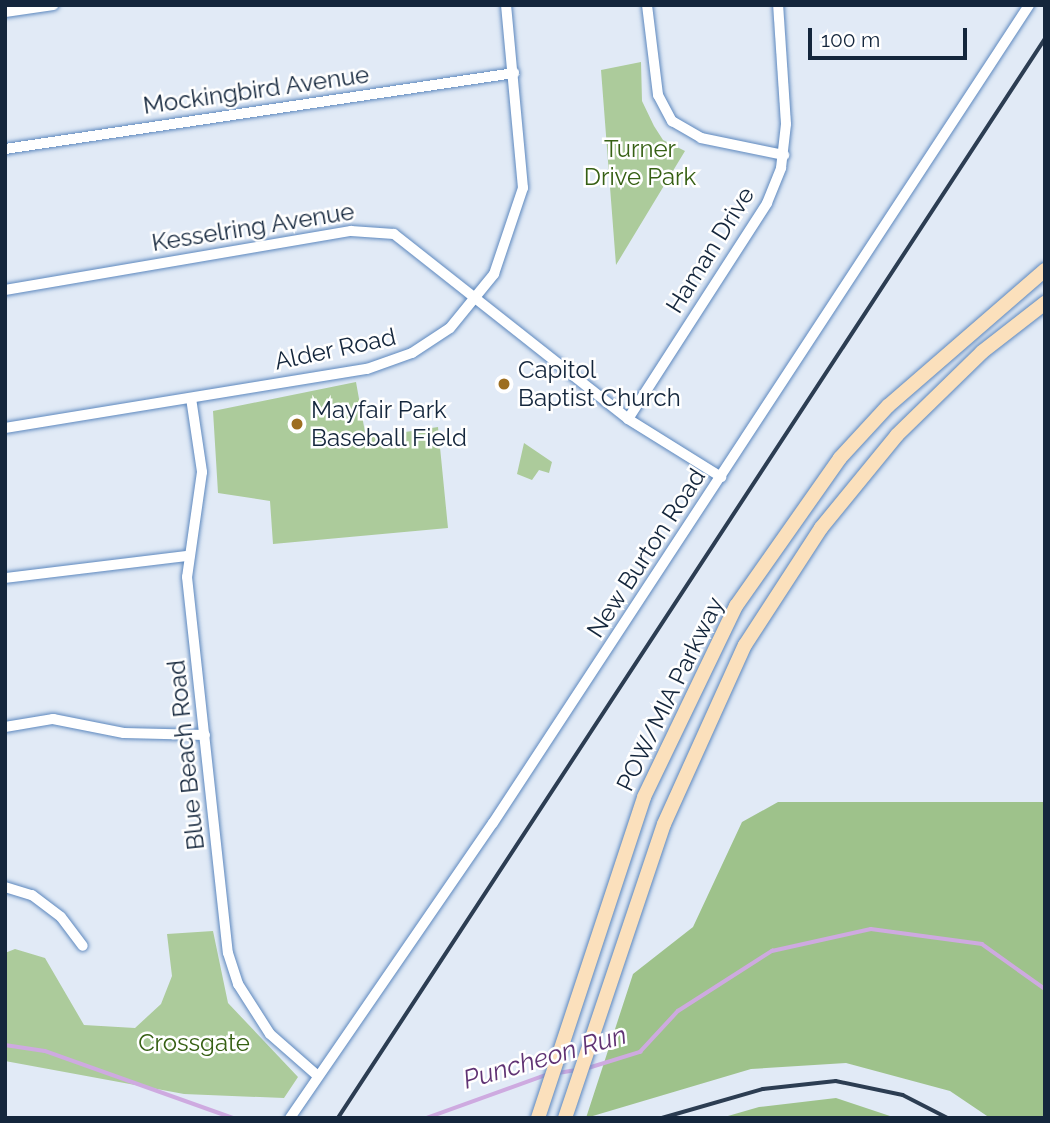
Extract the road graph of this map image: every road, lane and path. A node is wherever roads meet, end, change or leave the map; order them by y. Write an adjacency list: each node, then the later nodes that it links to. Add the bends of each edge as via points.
1 (53, 5): 6 (street)
2 (506, 5): 7 (street, Alder Road)
3 (647, 5): 9 (street, via 657,95 672,121 701,138)
4 (778, 5): 9 (street, Haman Drive)
5 (1029, 5): 17 (street, New Burton Road)
6 (5, 12)
7 (514, 73): 8 (street, Mockingbird Avenue); 12 (street, Alder Road, via 523,188 505,252)
8 (5, 149)
9 (784, 155): 15 (street, Haman Drive, via 767,203)
10 (1045, 270): 26 (main road, POW/MIA Parkway, via 888,406 772,551 668,740)
11 (5, 290): 12 (street, Kesselring Avenue, via 368,230 404,238)
12 (477, 297): 14 (street, Alder Road, via 450,328 391,362); 15 (street, Kesselring Avenue)
13 (1045, 303): 27 (main road, POW/MIA Parkway, via 982,352 897,435 780,585 685,769)
14 (191, 398): 16 (street, Alder Road); 18 (street, Blue Beach Road, via 202,472)
15 (628, 419): 17 (street, Kesselring Avenue)
16 (5, 428)
17 (721, 477): 24 (street, New Burton Road)
18 (188, 556): 19 (street); 21 (street, Blue Beach Road)
19 (5, 578)
20 (5, 727): 21 (street, via 53,719 124,733)
21 (205, 735): 24 (street, Blue Beach Road, via 233,970 270,1034)
22 (5, 887): 23 (street, via 32,895 61,917)
23 (83, 946)
24 (318, 1076): 25 (street, New Burton Road)
25 (290, 1118)
26 (538, 1118)
27 (565, 1118)

